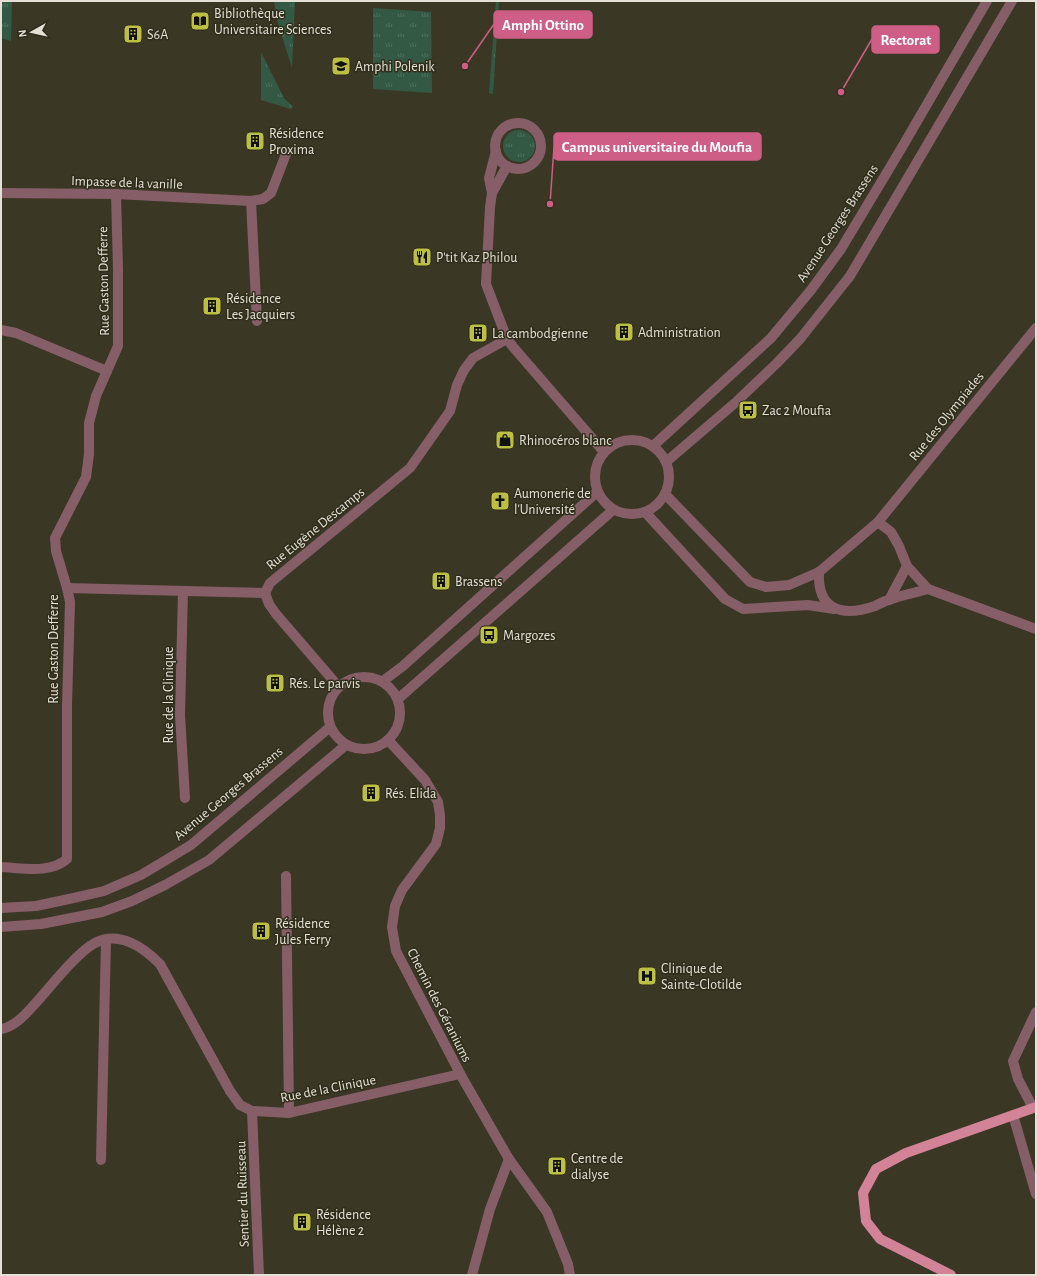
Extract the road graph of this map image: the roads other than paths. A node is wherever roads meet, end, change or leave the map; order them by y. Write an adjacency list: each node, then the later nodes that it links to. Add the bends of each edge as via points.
1 (987, 1): 15 (street, Avenue Georges Brassens, via 841,249 811,290 766,343)
2 (1012, 1): 17 (street, via 850,276 777,363 736,403)
3 (496, 151): 5 (street); 5 (street, via 496,138 510,124 522,122 537,132 542,145 534,162 522,169); 7 (street, via 489,178)
4 (286, 154): 9 (street, Impasse de la vanille, via 271,193 263,199)
5 (507, 166): 7 (street)
6 (1, 192): 8 (street, Impasse de la vanille)
7 (492, 193): 13 (street, via 486,284)
8 (116, 194): 9 (street, Impasse de la vanille); 14 (street, Rue Gaston Defferre, via 118,346)
9 (251, 201): 10 (street)
10 (257, 321)
11 (1036, 328): 22 (street, Rue des Olympiades)
12 (1, 330): 14 (street, via 16,333)
13 (508, 339): 16 (street); 28 (street, Rue Eugène Descamps, via 473,358 457,385 450,411 410,468 270,584)
14 (107, 371): 25 (street, Rue Gaston Defferre, via 96,396 89,423 86,477 55,538 56,552)
15 (653, 446): 16 (street, via 632,439 612,445); 17 (street)
16 (604, 452): 18 (street, via 595,471)
17 (666, 462): 19 (street, via 669,473)
18 (597, 492): 20 (street); 32 (street)
19 (665, 494): 21 (street, via 660,502); 24 (street, via 750,582 766,587 789,585)
20 (613, 510): 21 (street, via 634,515); 34 (street)
21 (645, 512): 30 (street, via 725,599 743,609 808,605)
22 (878, 522): 23 (street, via 890,532); 24 (street)
23 (907, 566): 26 (street); 29 (street)
24 (819, 572): 30 (street, via 818,584 825,601)
25 (67, 588): 27 (street); 39 (street, Rue Gaston Defferre, via 70,602 67,858 60,865 50,868)
26 (928, 590): 29 (street); 31 (street)
27 (183, 591): 28 (street); 38 (street, Rue de la Clinique, via 180,715)
28 (266, 593): 33 (street, via 269,604 276,614)
29 (889, 600): 30 (street, via 862,609)
30 (834, 610)
31 (1036, 629)
32 (383, 681): 33 (street, via 360,676 348,679); 34 (street)
33 (338, 686): 35 (street, via 328,705)
34 (398, 699): 36 (street, via 399,721)
35 (330, 727): 37 (street); 41 (street, Avenue Georges Brassens, via 191,845 141,875 104,891 36,906)
36 (388, 740): 37 (street, via 368,749); 46 (street, Chemin des Géraniums, via 425,780 438,802 440,814 436,844 402,890 394,906 392,927 396,951)
37 (346, 745): 42 (street, via 209,860 132,902 102,912 42,924)
38 (185, 798)
39 (1, 867)
40 (286, 876): 49 (street)
41 (1, 908)
42 (1, 927)
43 (106, 940): 45 (street, via 95,942 78,957 22,1019); 48 (street, via 112,938 131,942 148,952 160,964 230,1091 240,1104); 52 (street)
44 (1036, 1012): 47 (street, via 1013,1061 1018,1079)
45 (1, 1029)
46 (460, 1074): 49 (street, Rue de la Clinique); 51 (street)
47 (1034, 1107): 50 (main road)
48 (252, 1111): 49 (street, Rue de la Clinique); 54 (street, Sentier du Ruisseau)
49 (289, 1113)
50 (1013, 1114): 53 (street); 57 (main road, via 906,1152 876,1169 863,1193 866,1221 880,1239)
51 (509, 1159): 55 (street, via 490,1209); 56 (street, via 546,1212 568,1264)
52 (101, 1160)
53 (1036, 1194)
54 (259, 1275)
55 (472, 1275)
56 (570, 1275)
57 (951, 1275)

